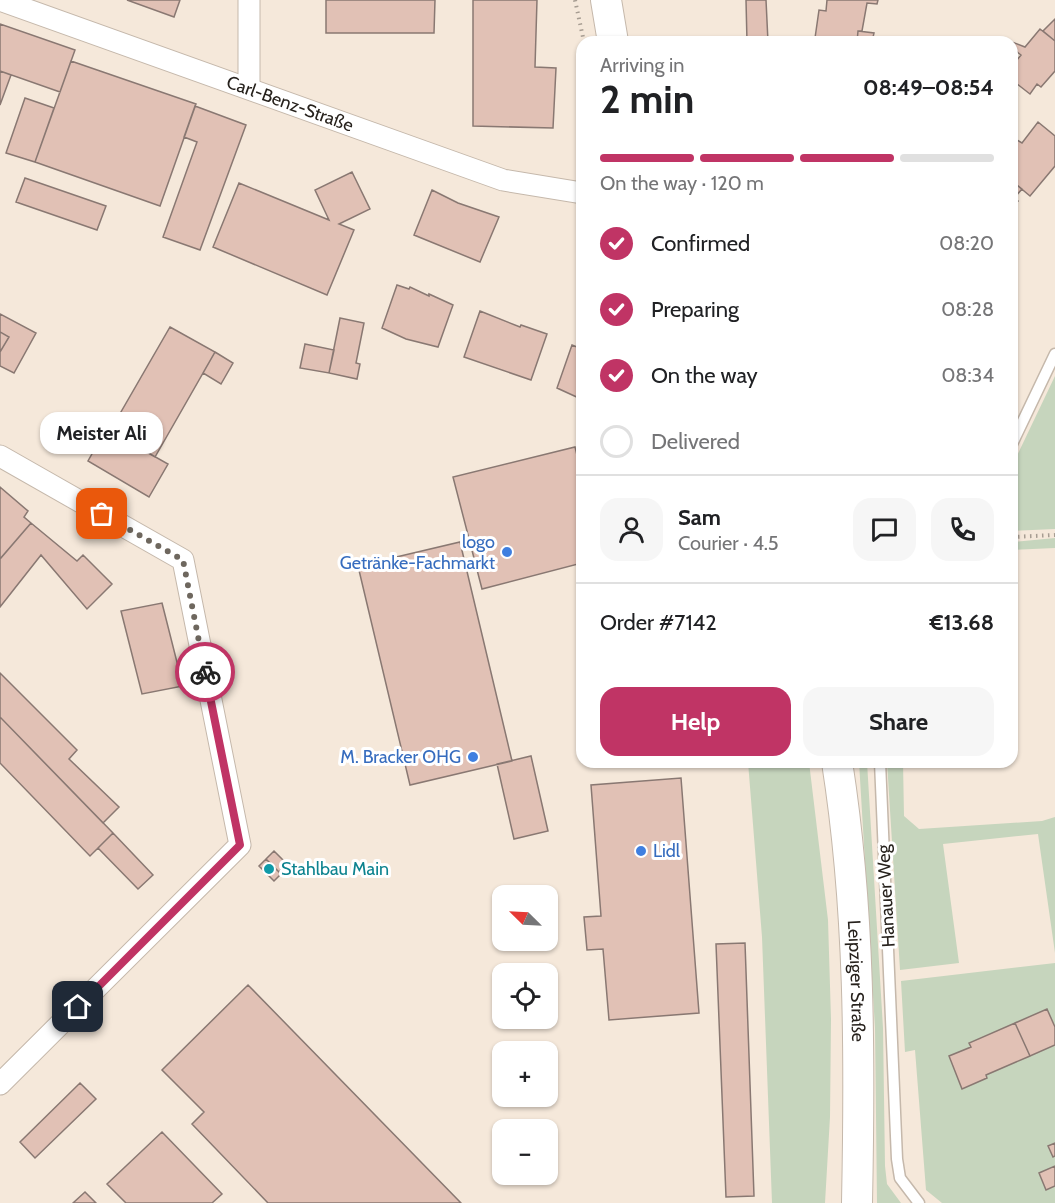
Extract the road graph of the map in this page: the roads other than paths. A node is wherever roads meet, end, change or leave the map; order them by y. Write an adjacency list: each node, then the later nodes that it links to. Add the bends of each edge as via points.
1 (0, 0): 5 (street, Carl-Benz-Straße)
2 (249, 0): 5 (street)
3 (606, 0): 4 (main road)
4 (612, 36)
5 (249, 88): 6 (street, Carl-Benz-Straße, via 503,180)
6 (576, 192)
7 (1055, 354): 8 (lane)
8 (1018, 431)
9 (0, 456): 12 (street, via 183,560 240,845)
10 (838, 768): 13 (main road, Leipziger Straße, via 851,869 857,962)
11 (880, 768): 14 (lane, Hanauer Weg, via 897,1160 900,1178)
12 (0, 1084)
13 (857, 1203)
14 (919, 1203)

